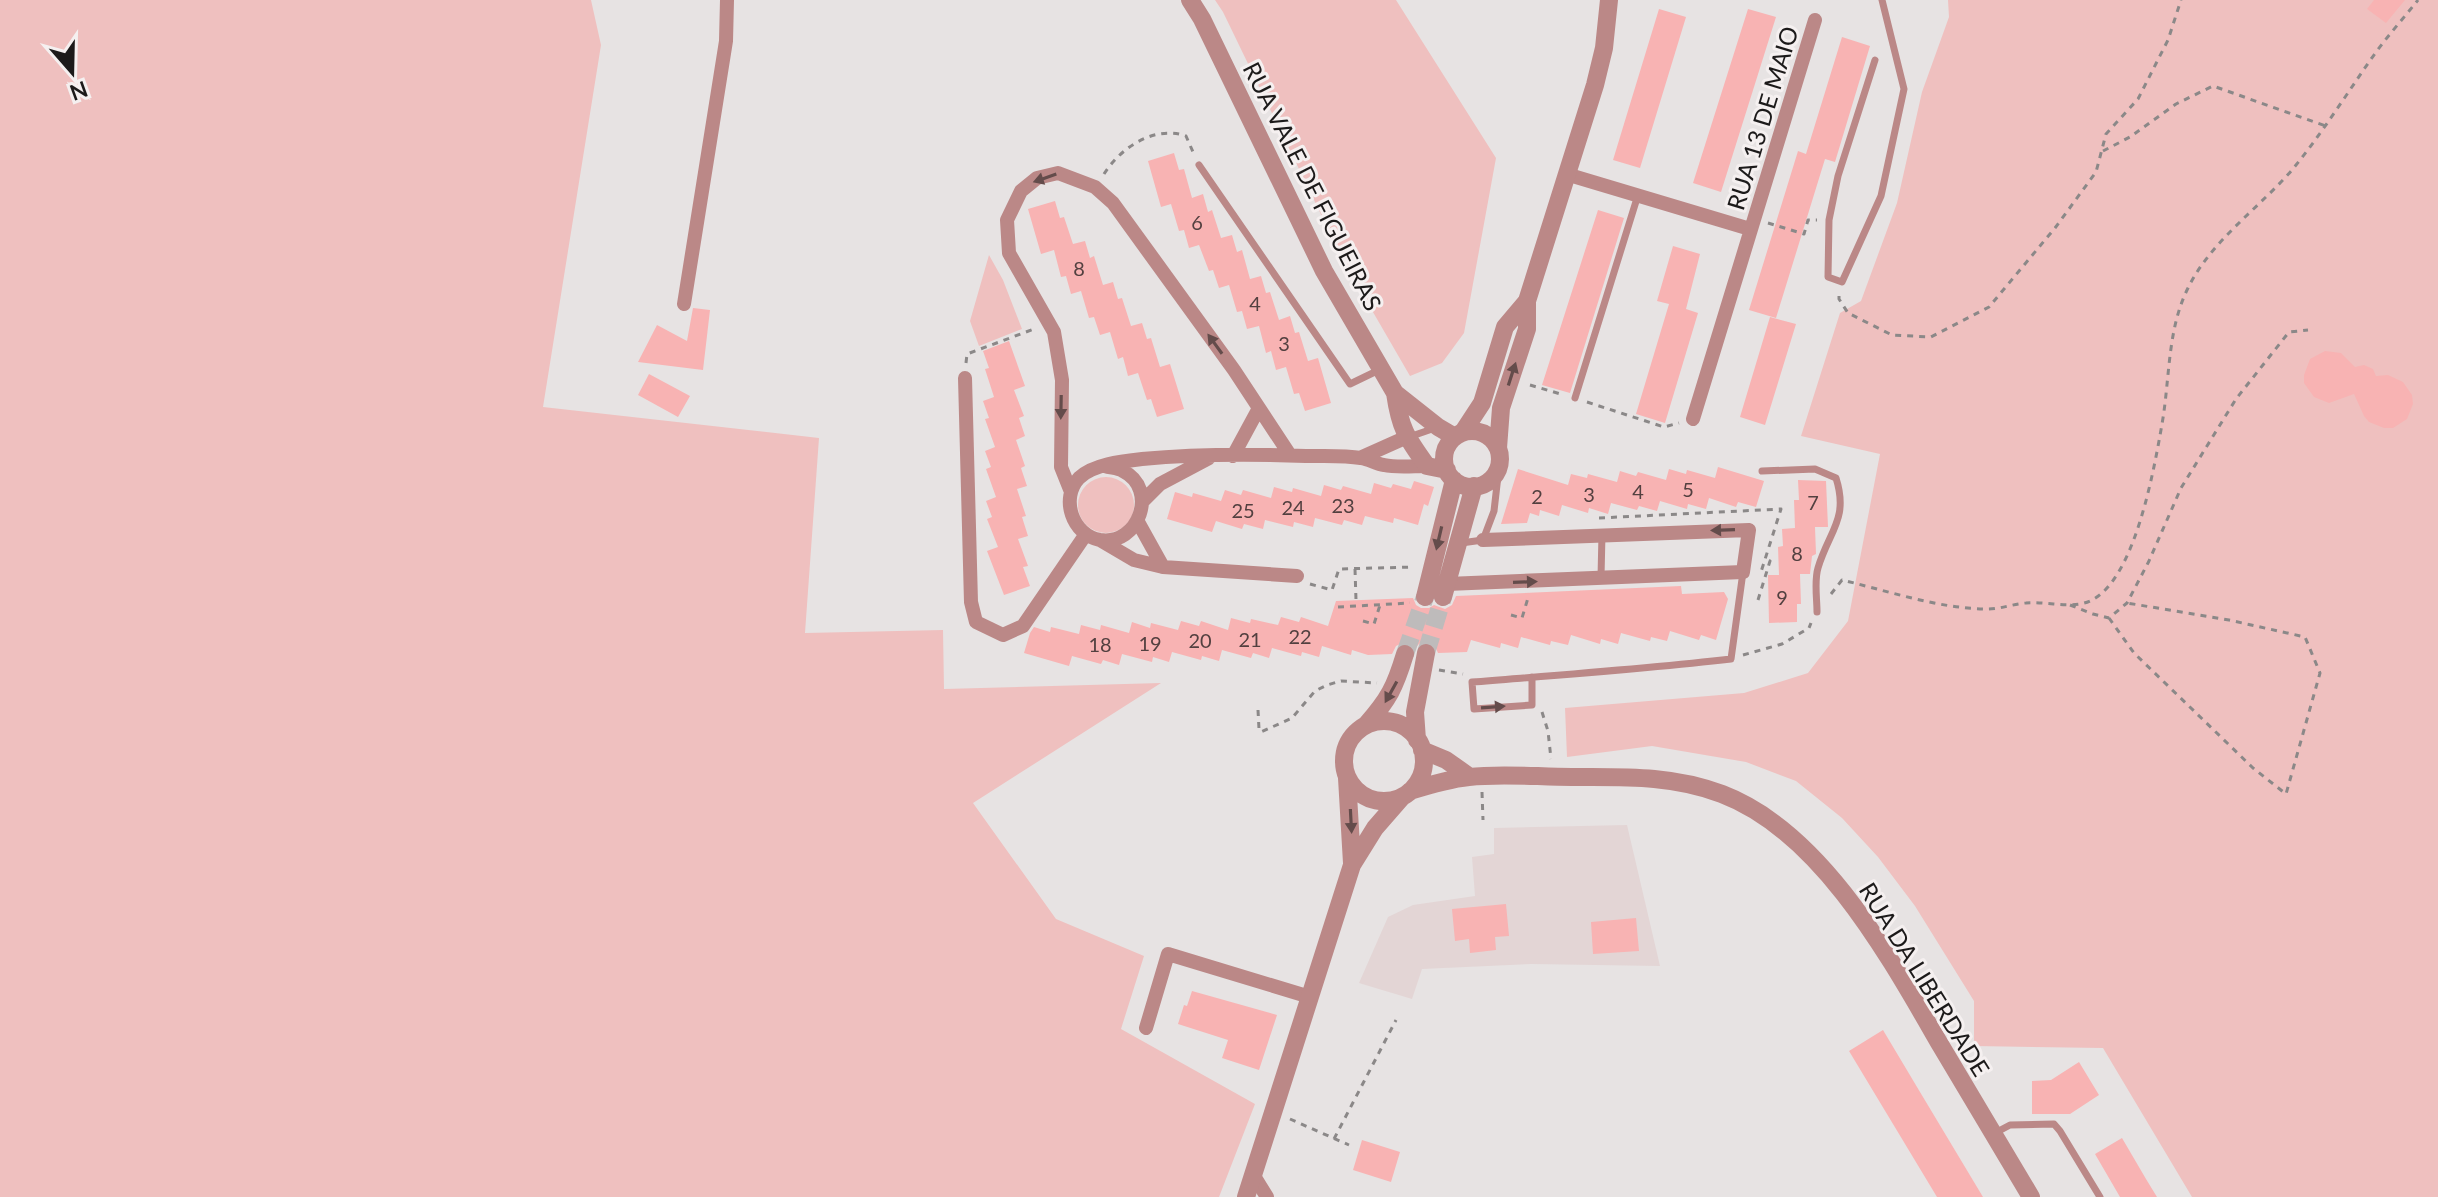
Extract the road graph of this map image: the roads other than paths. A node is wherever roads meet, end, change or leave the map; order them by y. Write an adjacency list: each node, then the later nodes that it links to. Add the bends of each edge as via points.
1 (727, 0): 12 (street, via 726,41)
2 (1190, 0): 13 (street, RUA VALE DE FIGUEIRAS, via 1324,271)
3 (1609, 0): 8 (street, via 1595,85)
4 (1882, 0): 6 (lane, via 1904,89 1881,196 1842,282 1828,277 1829,220)
5 (1815, 20): 10 (street, RUA 13 DE MAIO)
6 (1875, 60)
7 (1199, 165): 13 (lane, via 1350,384)
8 (1566, 174): 9 (street, RUA 13 DE MAIO); 11 (street)
9 (1638, 195): 10 (street, RUA 13 DE MAIO); 16 (lane)
10 (1750, 229): 18 (street, RUA 13 DE MAIO)
11 (1527, 301): 20 (street, via 1505,327 1482,403); 25 (street, one-way to 11, via 1501,408 1527,329)
12 (684, 304)
13 (1381, 370): 15 (street, RUA VALE DE FIGUEIRAS)
14 (965, 378): 36 (street, via 971,602 976,622 1003,635 1023,626)
15 (1395, 393): 19 (street, RUA VALE DE FIGUEIRAS); 21 (street, RUA VALE DE FIGUEIRAS)
16 (1575, 398)
17 (1259, 408): 22 (street); 24 (street); 32 (street, one-way to 32, via 1113,203 1095,187 1058,173 1037,178 1021,191 1007,220 1009,253 1054,332 1062,380 1061,467)
18 (1693, 419)
19 (1438, 427): 20 (street, RUA VALE DE FIGUEIRAS); 21 (lane)
20 (1459, 435): 25 (street, via 1487,435); 30 (street, via 1445,452)
21 (1407, 437): 26 (street); 28 (street, RUA VALE DE FIGUEIRAS)
22 (1290, 455): 24 (street); 26 (street)
23 (1213, 456): 24 (street); 27 (street); 33 (street, via 1160,484)
24 (1233, 456)
25 (1498, 457): 31 (street, via 1490,480); 37 (lane, via 1494,511)
26 (1360, 458): 28 (street, via 1384,465)
27 (1105, 466): 32 (street, via 1078,479); 33 (street, via 1123,471 1137,483)
28 (1427, 466): 30 (street)
29 (1762, 471): 44 (lane, via 1815,469 1836,478 1841,514 1817,570)
30 (1450, 475): 31 (street); 43 (street, one-way to 43, via 1432,567)
31 (1474, 486): 38 (street)
32 (1071, 492): 36 (street, via 1075,523)
33 (1143, 501): 34 (street)
34 (1138, 522): 36 (street, via 1114,539); 39 (street)
35 (1602, 534): 37 (street); 40 (street, one-way to 35, via 1749,530); 42 (lane)
36 (1093, 537): 39 (street, via 1134,560)
37 (1483, 540): 38 (lane)
38 (1459, 543): 43 (street)
39 (1163, 567): 41 (street)
40 (1743, 572): 42 (street); 47 (lane, via 1731,659)
41 (1297, 576)
42 (1601, 579): 43 (street, one-way to 42)
43 (1438, 592)
44 (1817, 612)
45 (1405, 654): 48 (street, one-way to 48, via 1386,703)
46 (1424, 660): 49 (street, via 1415,712)
47 (1532, 677): 47 (lane, one-way to 47, via 1472,682 1474,709 1532,705)
48 (1366, 725): 49 (street, via 1395,723); 51 (street, via 1348,742)
49 (1420, 745): 50 (street); 52 (street, via 1422,773)
50 (1476, 777): 52 (street, RUA DA LIBERDADE); 56 (street, RUA DA LIBERDADE, via 1644,776 1724,794 1763,816 1803,848 1870,929)
51 (1347, 778): 52 (street, via 1377,801); 53 (street, one-way to 53)
52 (1406, 794): 53 (street, via 1375,828)
53 (1352, 865): 54 (street)
54 (1310, 997): 55 (street, via 1168,954); 57 (street)
55 (1146, 1028)
56 (1993, 1134): 60 (street, RUA DA LIBERDADE); 61 (lane, via 2010,1125 2054,1124)
57 (1254, 1176): 58 (street); 59 (street)
58 (1246, 1197)
59 (1267, 1197)
60 (2031, 1197)
61 (2100, 1197)

